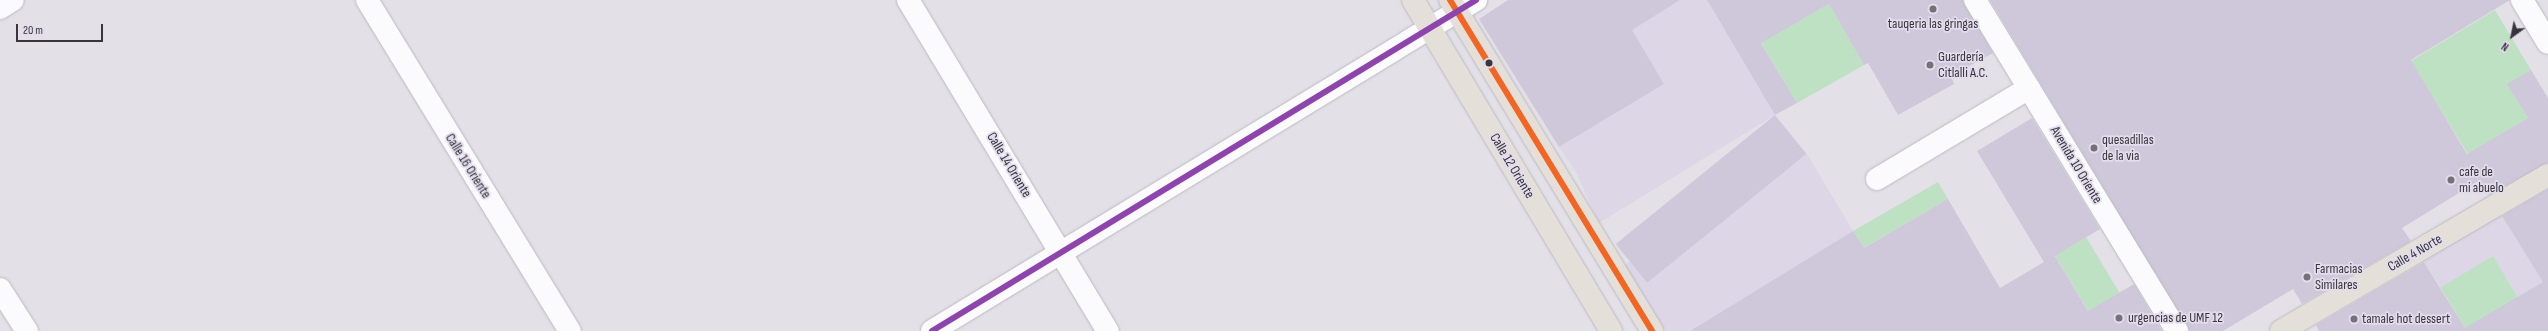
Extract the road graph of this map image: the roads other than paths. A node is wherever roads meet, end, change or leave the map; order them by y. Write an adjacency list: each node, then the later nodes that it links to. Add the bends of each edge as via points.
1 (13, 0): 9 (street)
2 (366, 0): 18 (street, Calle 16 Oriente)
3 (908, 0): 15 (street, Calle 14 Oriente)
4 (1413, 0): 10 (main road, Calle 12 Oriente)
5 (1476, 0): 8 (street)
6 (1975, 0): 12 (street, Avenida 10 Oriente)
7 (2522, 0): 11 (street)
8 (1454, 6): 10 (street); 22 (main road)
9 (0, 8)
10 (1430, 29): 15 (street); 21 (main road, Calle 12 Oriente)
11 (2548, 43)
12 (2029, 88): 14 (street); 23 (street, Avenida 10 Oriente)
13 (2548, 175): 24 (main road, Calle 4 Norte)
14 (1877, 179)
15 (1062, 252): 19 (street); 20 (street, Calle 14 Oriente)
16 (0, 289): 17 (street)
17 (27, 331)
18 (570, 331)
19 (932, 331)
20 (1108, 331)
21 (1611, 331)
22 (1652, 331)
23 (2177, 331)
24 (2281, 331)

